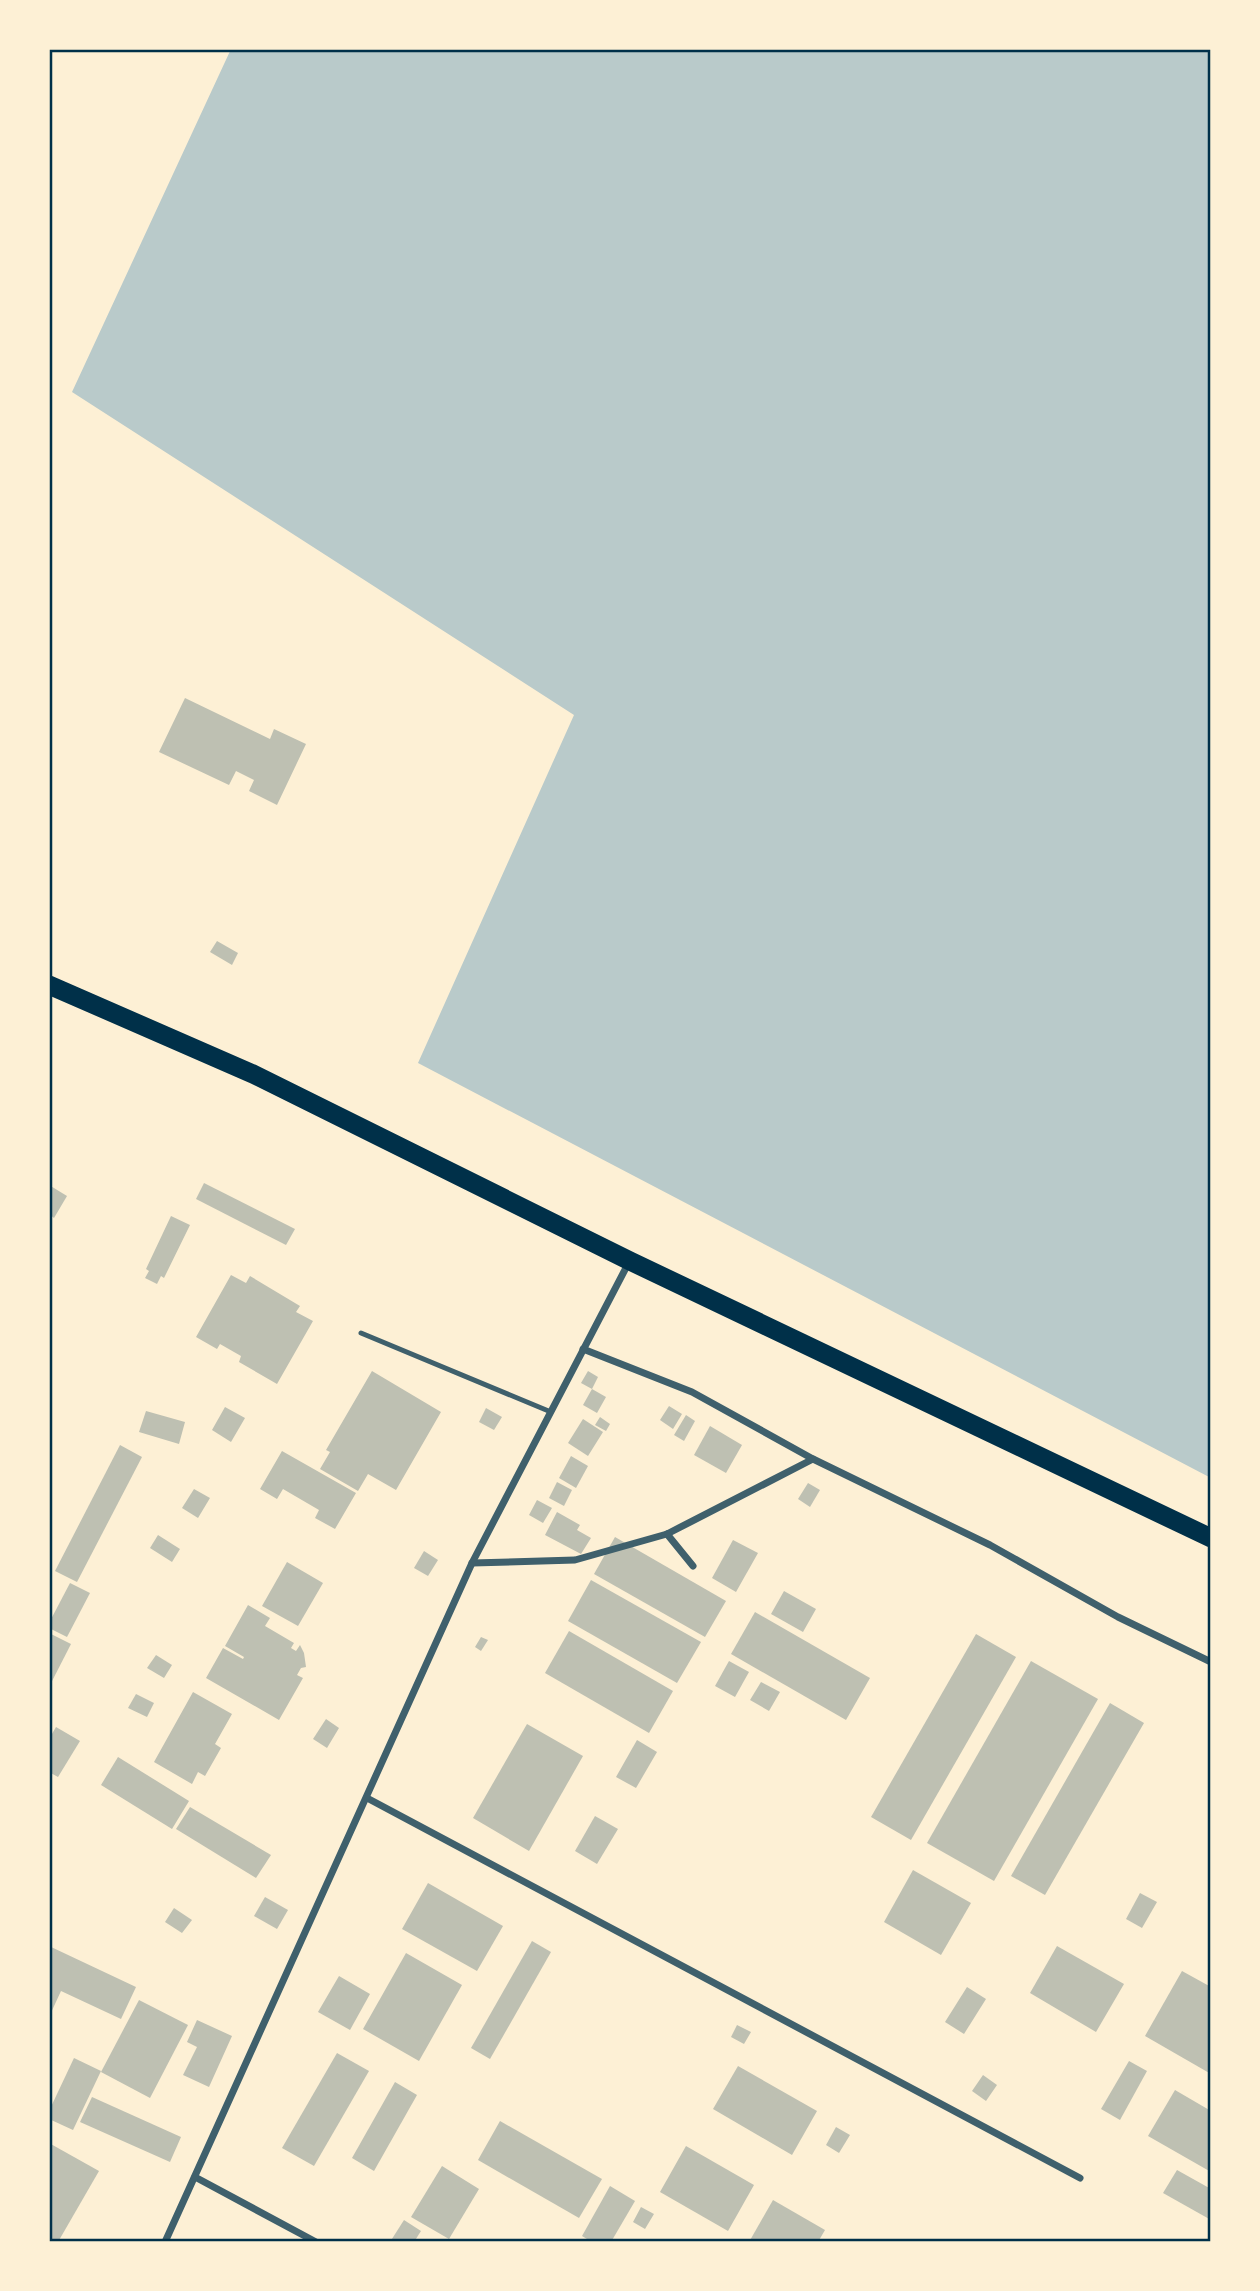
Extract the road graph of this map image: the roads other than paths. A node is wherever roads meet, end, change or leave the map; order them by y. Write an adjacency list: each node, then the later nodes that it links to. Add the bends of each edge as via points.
1 (49, 985): 2 (highway, via 253,1074)
2 (630, 1261): 4 (street); 8 (highway)
3 (361, 1332): 5 (lane)
4 (583, 1349): 5 (street); 6 (street, via 692,1392)
5 (551, 1412): 9 (street)
6 (813, 1459): 7 (street); 11 (street, via 990,1545 1118,1617)
7 (667, 1534): 9 (street, via 575,1560); 10 (street)
8 (1211, 1538)
9 (472, 1563): 12 (street)
10 (693, 1566)
11 (1211, 1662)
12 (367, 1798): 13 (street); 14 (street)
13 (195, 2177): 15 (street); 16 (street)
14 (1080, 2178)
15 (165, 2242)
16 (316, 2242)

